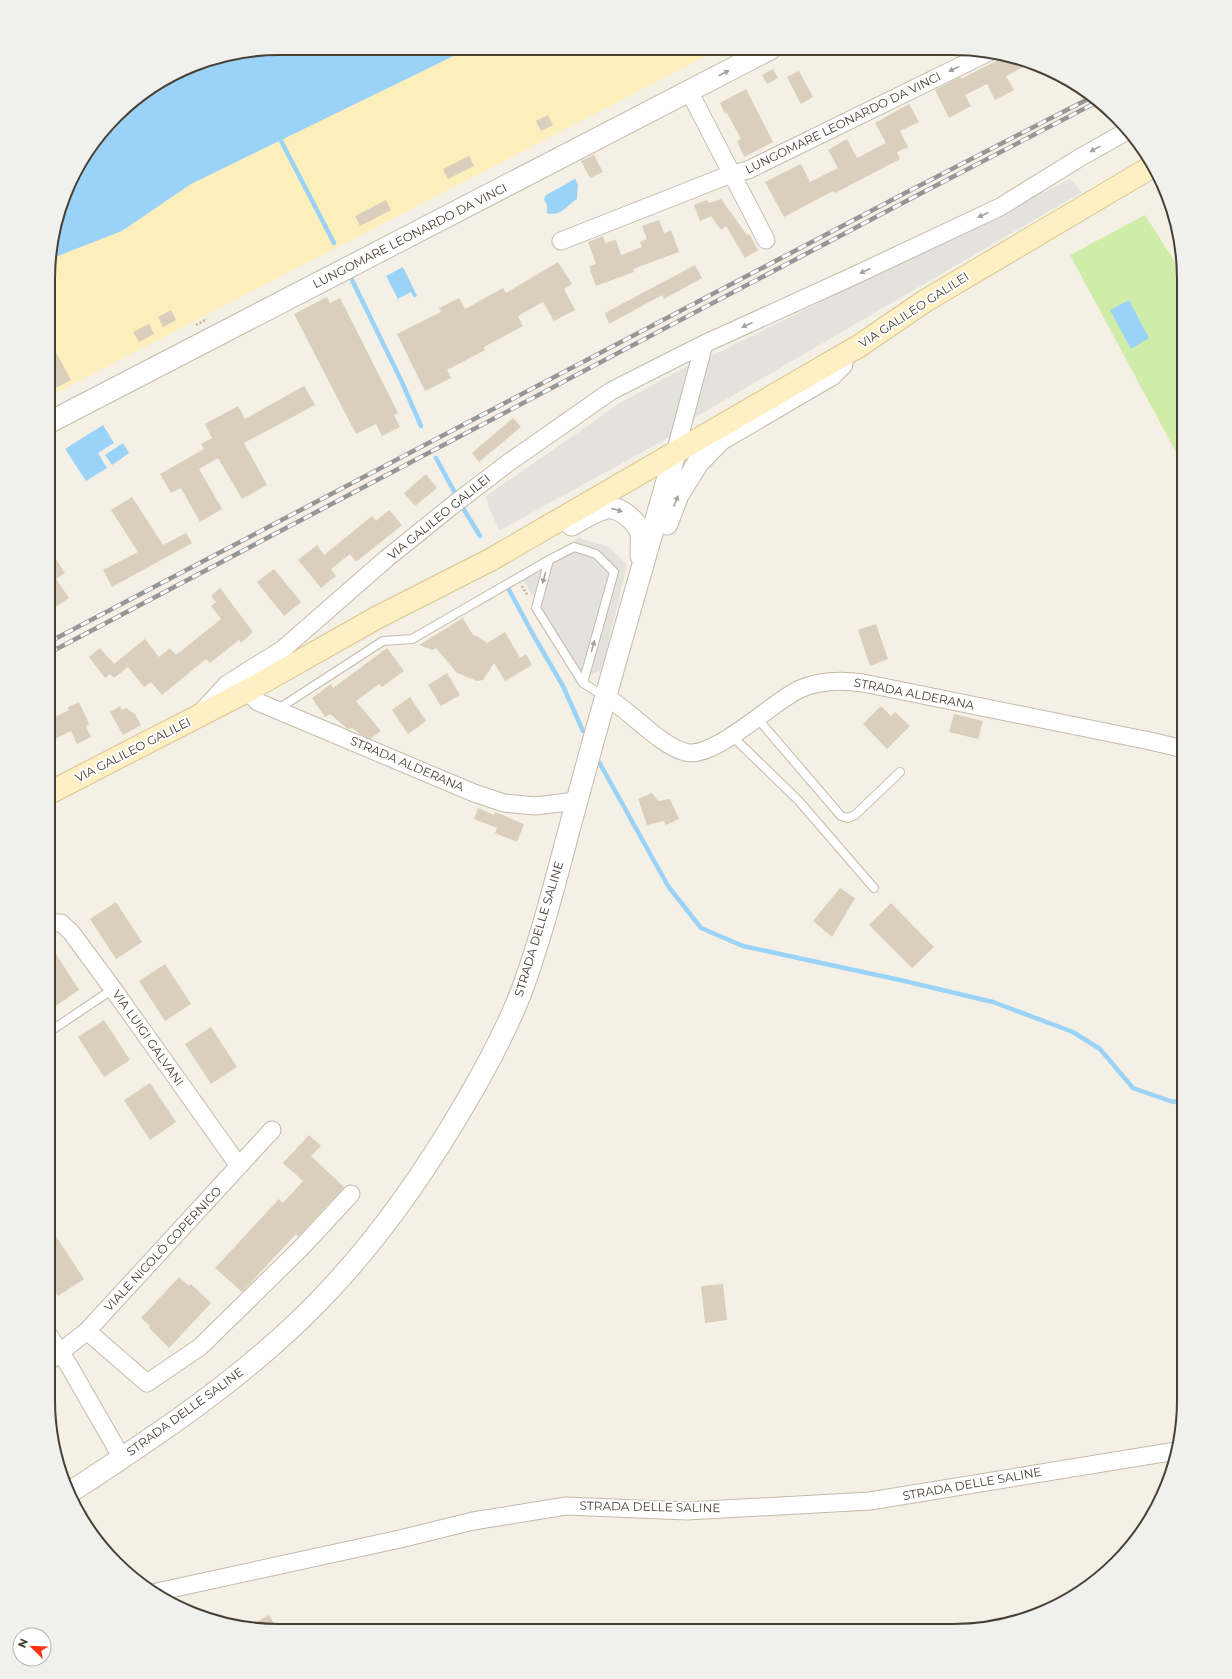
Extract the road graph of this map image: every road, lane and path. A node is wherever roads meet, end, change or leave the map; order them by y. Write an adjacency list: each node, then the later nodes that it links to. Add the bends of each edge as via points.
1 (758, 55): 3 (street, LUNGOMARE LEONARDO DA VINCI, one-way to 1)
2 (979, 57): 6 (street, LUNGOMARE LEONARDO DA VINCI, one-way to 6, via 748,170)
3 (689, 91): 6 (street); 11 (street, LUNGOMARE LEONARDO DA VINCI)
4 (1123, 133): 9 (street, VIA GALILEO GALILEI, one-way to 9, via 1000,207)
5 (1148, 169): 10 (main road, VIA GALILEO GALILEI, via 925,301)
6 (731, 174): 7 (street); 8 (street, LUNGOMARE LEONARDO DA VINCI)
7 (766, 240)
8 (561, 241)
9 (704, 344): 12 (street); 22 (street, VIA GALILEO GALILEI, via 612,392 508,463 386,559 283,649 227,684)
10 (859, 346): 12 (main road, VIA GALILEO GALILEI); 15 (street, STRADA DELLE SALINE, one-way to 10, via 658,547 678,495 698,463 720,440 831,375)
11 (55, 419)
12 (675, 453): 13 (main road, VIA GALILEO GALILEI); 15 (street, STRADA DELLE SALINE)
13 (492, 559): 15 (street, STRADA DELLE SALINE, one-way to 15, via 526,552 595,512 608,508 623,512 635,521 641,535); 19 (main road, VIA GALILEO GALILEI, via 378,617)
14 (549, 560): 16 (lane); 17 (lane, one-way to 17); 18 (lane, one-way to 14, via 614,572 596,554 574,547)
15 (640, 573): 20 (street, STRADA DELLE SALINE)
16 (517, 578): 17 (path); 21 (lane, via 412,639 384,641)
17 (536, 608): 18 (lane)
18 (583, 683): 20 (lane)
19 (247, 691): 21 (street, STRADA ALDERANA, via 258,702); 22 (main road, VIA GALILEO GALILEI)
20 (606, 697): 24 (street, STRADA ALDERANA, via 668,744 686,753 698,753); 28 (street, STRADA DELLE SALINE)
21 (277, 710): 28 (street, STRADA ALDERANA, via 474,793 504,803 535,806)
22 (196, 718): 27 (main road, VIA GALILEO GALILEI)
23 (757, 718): 24 (street, STRADA ALDERANA); 25 (street, STRADA ALDERANA, via 801,689 825,682 850,681); 26 (lane, via 841,816 848,818 854,815)
24 (732, 736): 29 (lane, via 798,800)
25 (1177, 747)
26 (900, 772)
27 (55, 790)
28 (576, 801): 40 (street, STRADA DELLE SALINE, via 546,915 522,991 490,1062 439,1150 381,1230 317,1303 252,1364 186,1415)
29 (874, 888)
30 (55, 924): 31 (street, VIA LUIGI GALVANI, via 61,923 71,932)
31 (113, 989): 32 (lane); 34 (street, VIA LUIGI GALVANI)
32 (55, 1028)
33 (272, 1130): 34 (street, VIALE NICOLÒ COPERNICO)
34 (239, 1166): 36 (street, VIALE NICOLÒ COPERNICO)
35 (351, 1194): 36 (street, via 301,1248 200,1347 147,1383)
36 (87, 1331): 37 (street, VIALE NICOLÒ COPERNICO)
37 (55, 1357)
38 (55, 1358): 40 (street, via 68,1364)
39 (1171, 1452): 42 (street, STRADA DELLE SALINE, via 870,1502 687,1511 566,1506 473,1521)
40 (122, 1458): 41 (street, STRADA DELLE SALINE)
41 (74, 1489)
42 (162, 1591)

